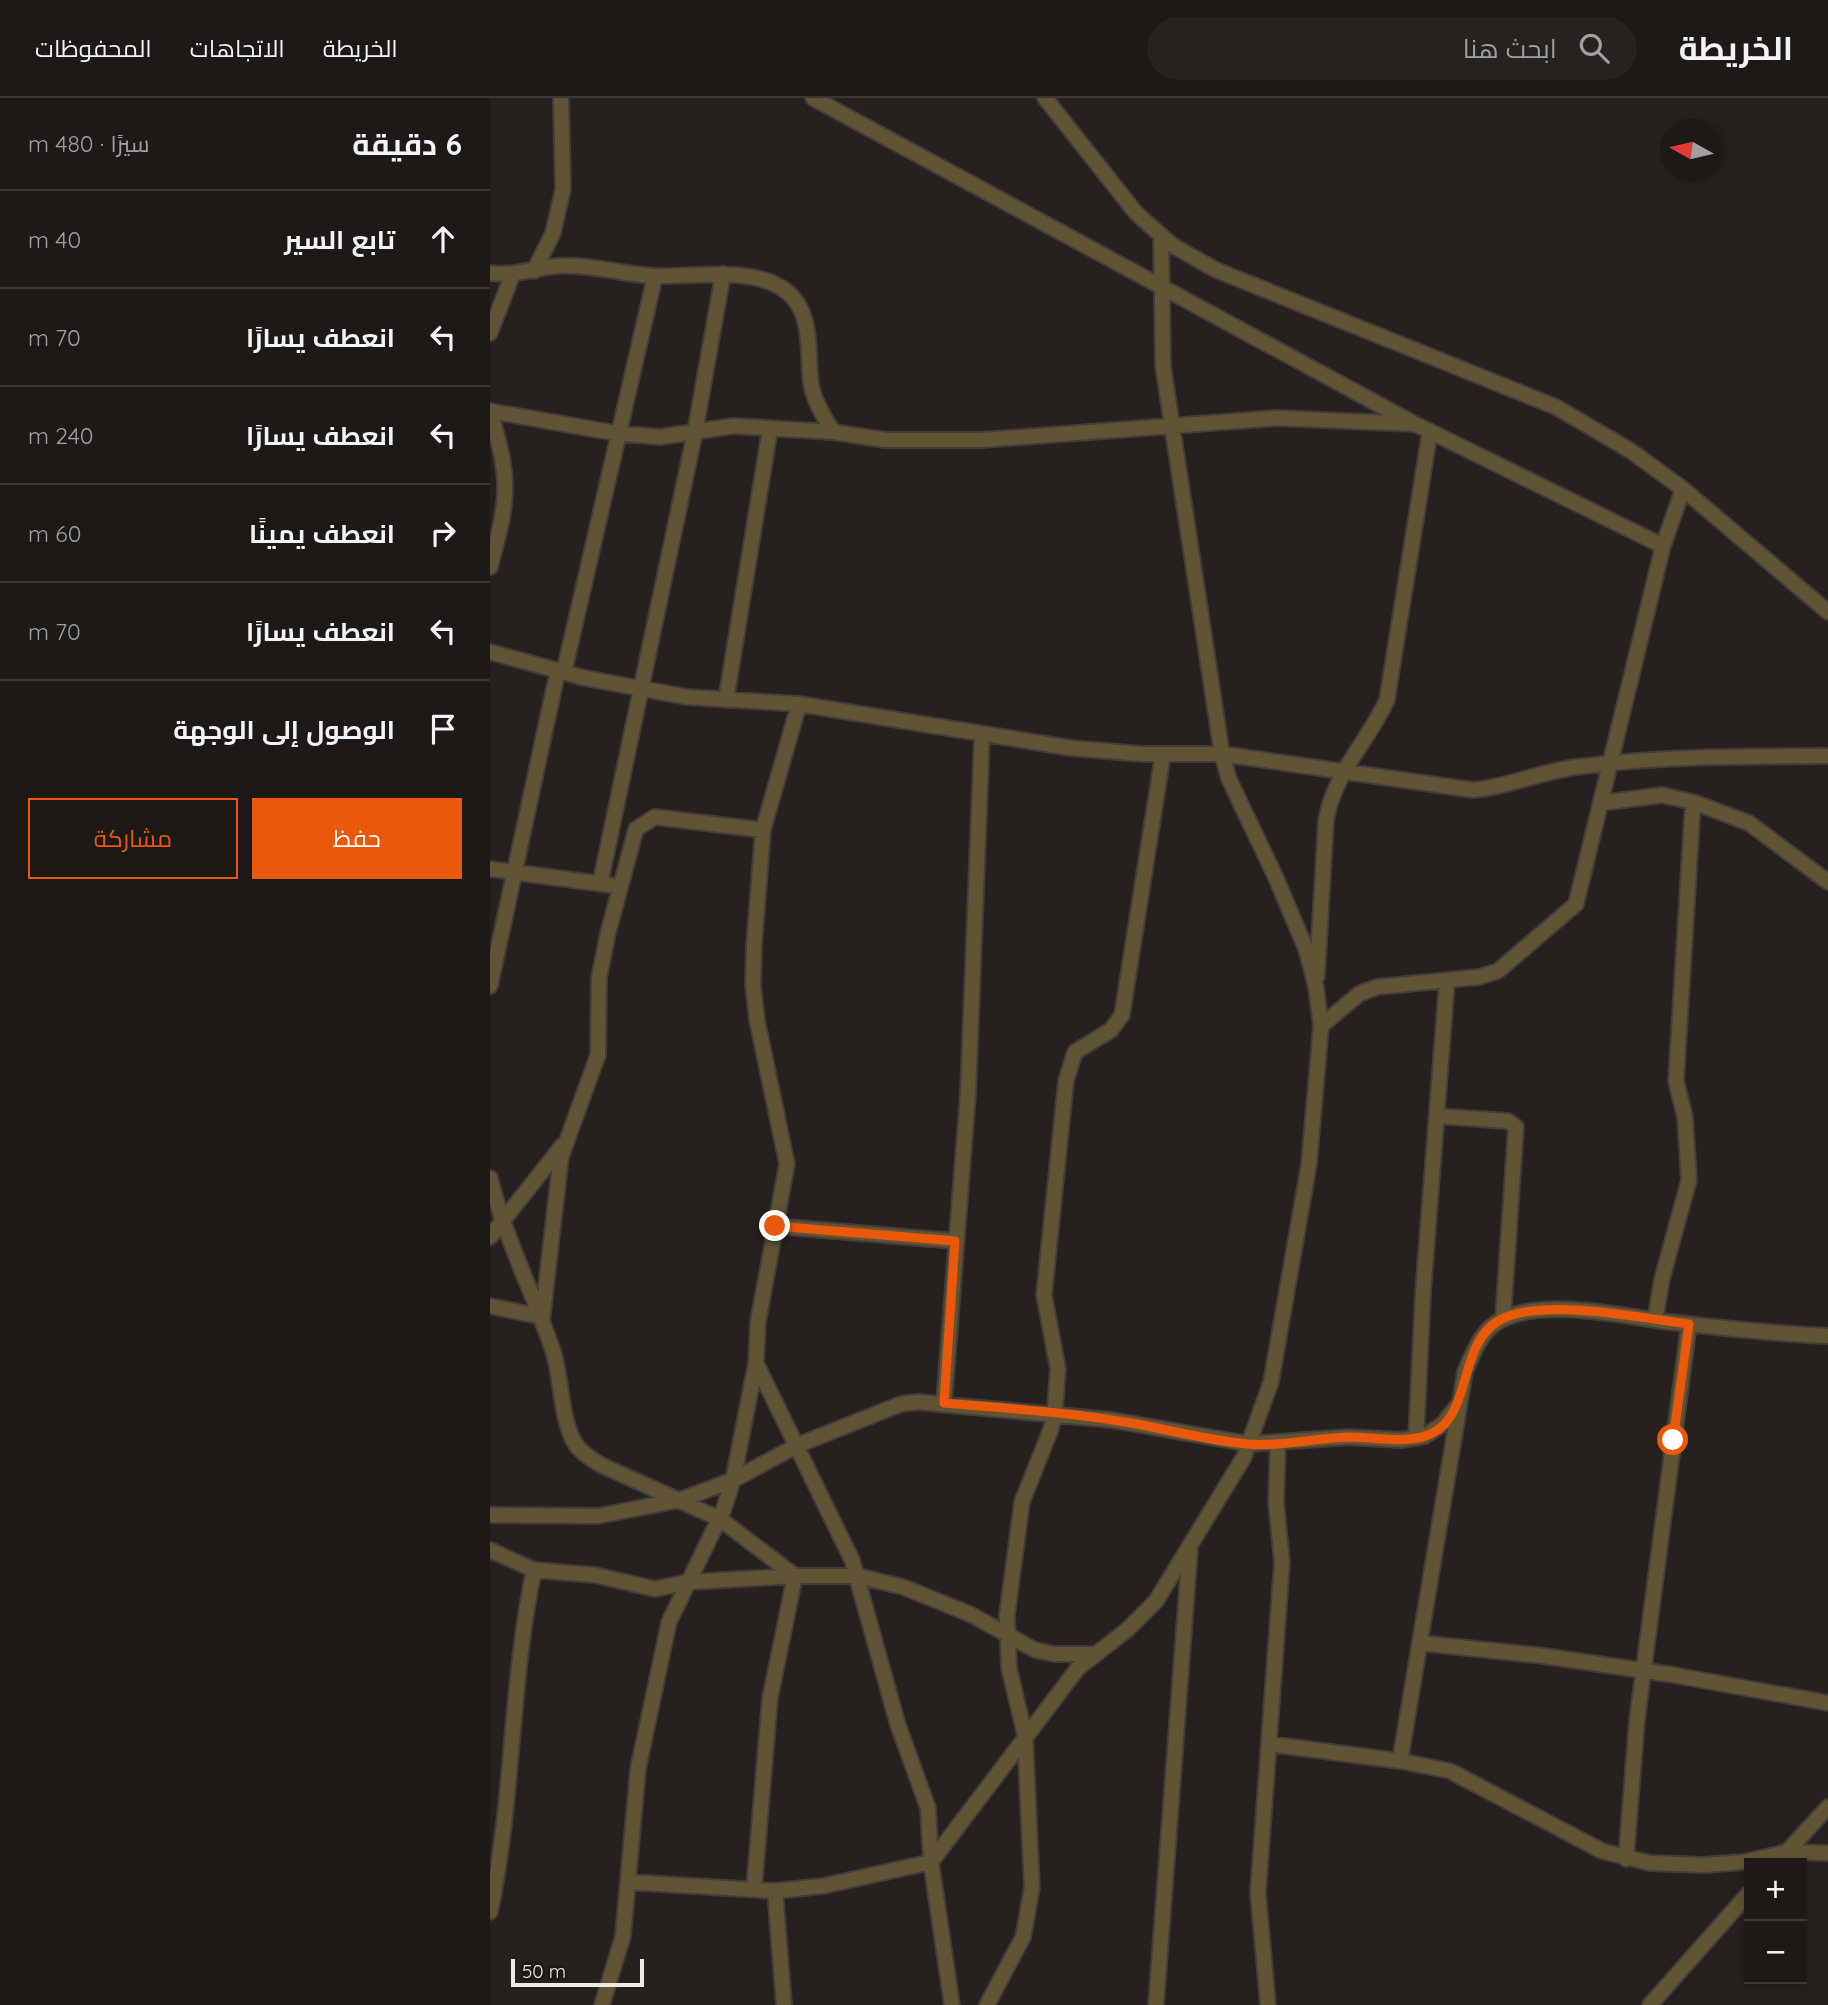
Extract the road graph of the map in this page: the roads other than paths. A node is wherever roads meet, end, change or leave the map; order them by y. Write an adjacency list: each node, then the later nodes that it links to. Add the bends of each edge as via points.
1 (561, 98): 5 (street, via 563,189 553,233)
2 (813, 98): 10 (street)
3 (1045, 98): 4 (street, via 1136,213)
4 (1161, 235): 10 (street); 20 (street, via 1216,270 1556,407 1631,451)
5 (534, 271): 8 (street); 9 (street, via 574,266)
6 (490, 273): 8 (street)
7 (723, 274): 9 (street); 17 (street); 18 (street, via 769,282 790,294 802,311 812,387)
8 (512, 276): 11 (street)
9 (655, 276): 19 (street)
10 (1161, 288): 13 (street); 14 (street, via 1163,366)
11 (490, 333)
12 (490, 412): 19 (street); 22 (street, via 504,459 507,489)
13 (1415, 424): 14 (street, via 1289,417); 16 (street)
14 (1173, 427): 18 (street, via 982,440 885,439); 31 (street)
15 (770, 429): 17 (street, via 733,426); 18 (street); 27 (street)
16 (1430, 431): 21 (street); 34 (street, via 1387,700)
17 (695, 432): 19 (street, via 660,437); 26 (street)
18 (833, 432)
19 (620, 433): 25 (street)
20 (1683, 489): 21 (street); 23 (street)
21 (1663, 546): 33 (street)
22 (490, 567)
23 (1828, 612)
24 (490, 652): 25 (street)
25 (561, 671): 26 (street); 39 (street)
26 (640, 690): 27 (street); 41 (street)
27 (726, 700): 28 (street)
28 (799, 704): 29 (street); 37 (street)
29 (982, 735): 30 (street, via 1071,748); 53 (street, via 969,1081)
30 (1163, 754): 31 (street); 63 (street, via 1122,1014 1111,1030 1075,1052 1066,1081 1044,1296 1058,1369)
31 (1222, 754): 34 (street); 45 (street, via 1306,949)
32 (1828, 756): 33 (street)
33 (1610, 763): 34 (street, via 1473,790); 36 (street)
34 (1342, 771): 45 (street, via 1326,820)
35 (1693, 802): 36 (street, via 1662,795); 40 (street, via 1749,823); 57 (street, via 1676,1081 1685,1117 1689,1180)
36 (1601, 803): 43 (street, via 1580,890 1568,913 1498,971)
37 (763, 830): 42 (street, via 655,817 636,829); 51 (street, via 753,985 787,1164)
38 (490, 869): 39 (street)
39 (513, 872): 41 (street); 44 (street)
40 (1828, 882)
41 (600, 884): 42 (street)
42 (620, 886): 48 (street, via 599,978 598,1055)
43 (1447, 981): 46 (street, via 1368,990); 47 (street)
44 (490, 986)
45 (1316, 987): 46 (street)
46 (1321, 1026): 66 (street, via 1309,1164 1281,1339)
47 (1437, 1116): 55 (street, via 1508,1121 1516,1127); 64 (street)
48 (565, 1142): 50 (street); 56 (street)
49 (490, 1178): 50 (street)
50 (503, 1221): 52 (street); 56 (street)
51 (775, 1226): 53 (street); 60 (street, via 758,1322)
52 (490, 1237)
53 (955, 1241): 62 (street)
54 (490, 1306): 56 (street)
55 (1503, 1318): 57 (street, via 1537,1311 1578,1311); 61 (street, via 1475,1348)
56 (540, 1320): 69 (street, via 558,1370 565,1420 575,1443 601,1465)
57 (1655, 1320): 58 (street)
58 (1689, 1324): 59 (street); 81 (street)
59 (1828, 1336)
60 (756, 1363): 67 (street); 68 (street)
61 (1460, 1402): 64 (street, via 1443,1424); 79 (street)
62 (944, 1403): 63 (street); 67 (street, via 901,1404)
63 (1054, 1414): 66 (street); 78 (street, via 1022,1502)
64 (1416, 1437): 65 (street)
65 (1278, 1442): 66 (street); 84 (street, via 1276,1502 1282,1562)
66 (1249, 1444): 72 (street)
67 (798, 1445): 68 (street); 76 (street)
68 (733, 1480): 69 (street); 71 (street)
69 (680, 1500): 70 (street, via 598,1516); 71 (street)
70 (490, 1515)
71 (720, 1520): 75 (street); 77 (street)
72 (1190, 1544): 80 (street, via 1143,1616); 101 (street)
73 (490, 1550): 74 (street)
74 (534, 1570): 77 (street, via 595,1575 655,1589); 96 (street, via 523,1623 507,1820)
75 (795, 1576): 76 (street); 77 (street); 93 (street, via 770,1698)
76 (858, 1576): 78 (street, via 941,1602); 91 (street, via 898,1725 928,1808)
77 (688, 1582): 92 (street, via 669,1622 646,1728)
78 (1007, 1636): 80 (street, via 1054,1654); 83 (street, via 1009,1668)
79 (1420, 1643): 81 (street); 85 (street)
80 (1093, 1654): 83 (street)
81 (1643, 1670): 82 (street); 90 (street)
82 (1828, 1703)
83 (1025, 1735): 91 (street); 100 (street, via 1030,1911 1023,1937)
84 (1269, 1744): 85 (street); 102 (street, via 1258,1893)
85 (1400, 1761): 90 (street, via 1450,1771 1602,1851)
86 (1828, 1807): 87 (street)
87 (1787, 1852): 88 (street); 89 (street); 90 (street, via 1704,1865)
88 (1828, 1853)
89 (1781, 1858)
90 (1626, 1859)
91 (931, 1862): 94 (street, via 822,1886); 99 (street)
92 (628, 1882): 93 (street); 97 (street, via 622,1936)
93 (754, 1889): 94 (street)
94 (775, 1891): 98 (street)
95 (1744, 1899): 103 (street)
96 (490, 1912)
97 (602, 2005)
98 (785, 2005)
99 (951, 2005)
100 (987, 2005)
101 (1156, 2005)
102 (1268, 2005)
103 (1650, 2005)

